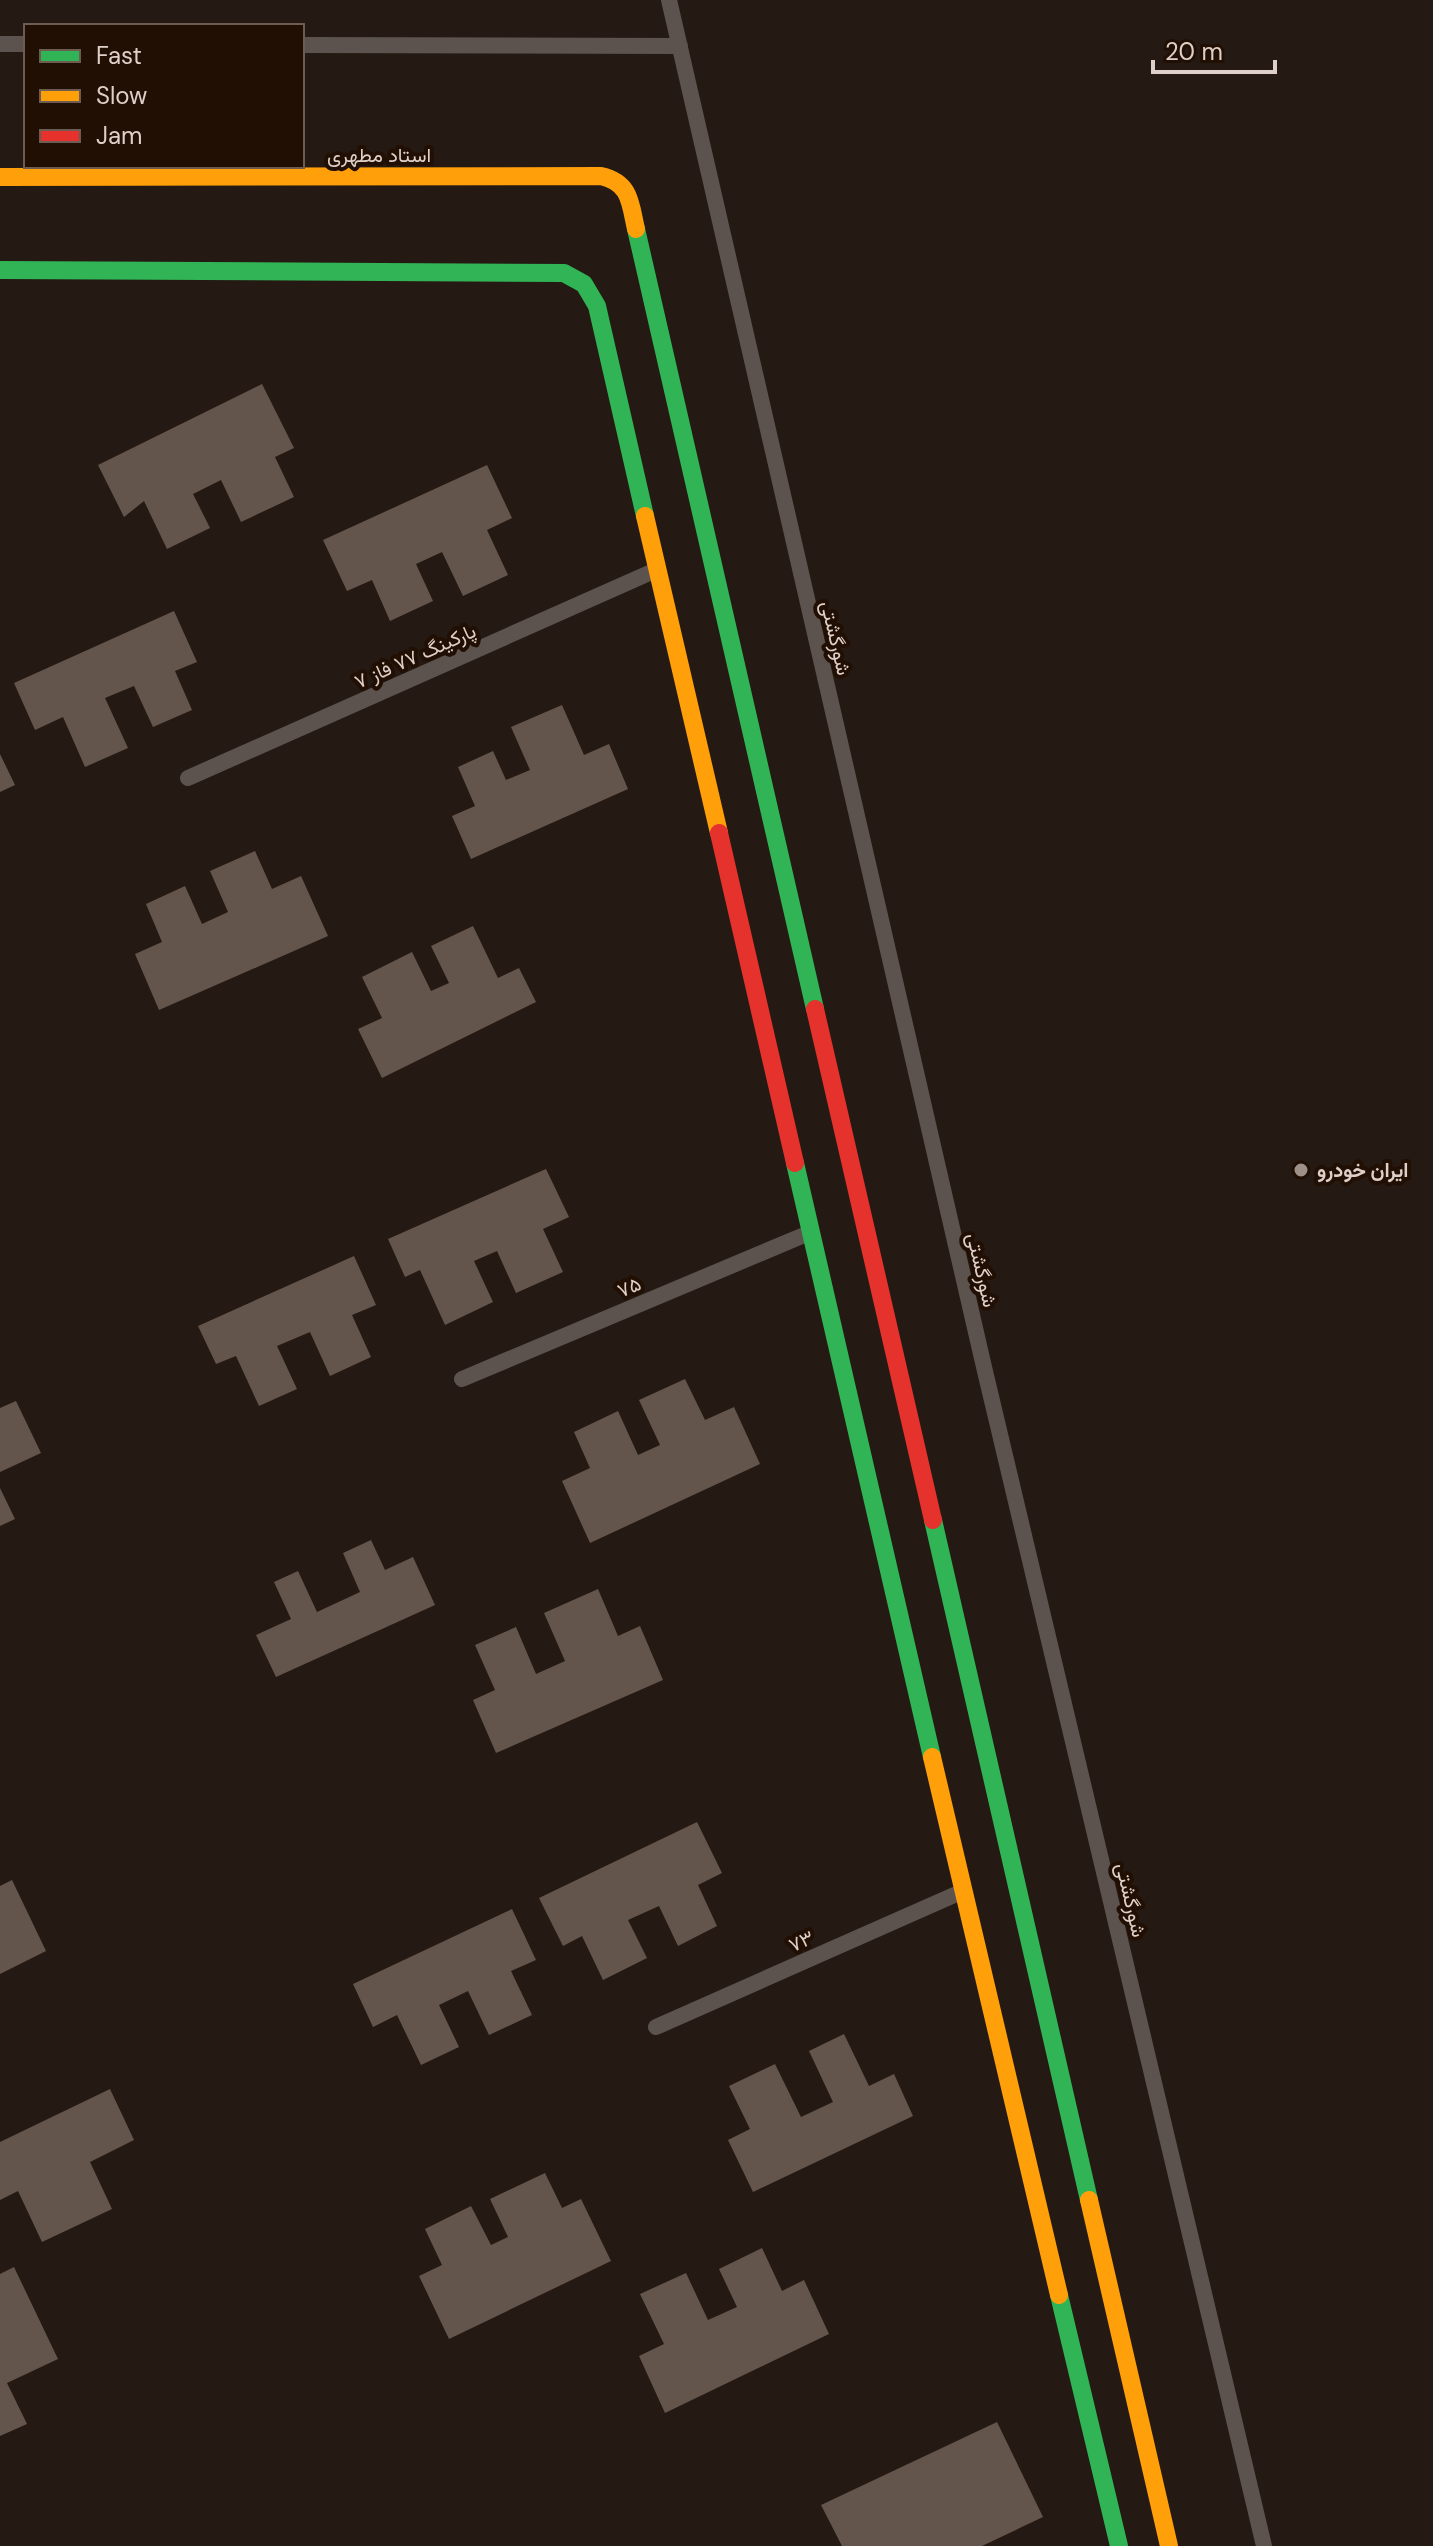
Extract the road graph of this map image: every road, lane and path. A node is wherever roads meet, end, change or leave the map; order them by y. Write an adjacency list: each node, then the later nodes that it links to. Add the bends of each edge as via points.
1 (669, 0): 5 (lane, شورگشتی)
2 (0, 44): 3 (lane)
3 (24, 44)
4 (304, 45): 5 (lane)
5 (680, 46): 16 (lane, شورگشتی, via 991,1398)
6 (0, 177): 15 (street, استاد مطهری, via 601,176 615,179 627,191 1012,1900)
7 (0, 270): 8 (street, via 564,273 584,284 597,306)
8 (658, 569): 9 (lane, پارکینگ ۷۷ فاز ۷); 10 (street)
9 (188, 778)
10 (817, 1231): 11 (lane, ۷۵); 12 (street)
11 (462, 1379)
12 (963, 1891): 13 (lane, ۷۳); 14 (street, via 974,1910)
13 (656, 2027)
14 (1119, 2546)
15 (1169, 2546)
16 (1264, 2546)

